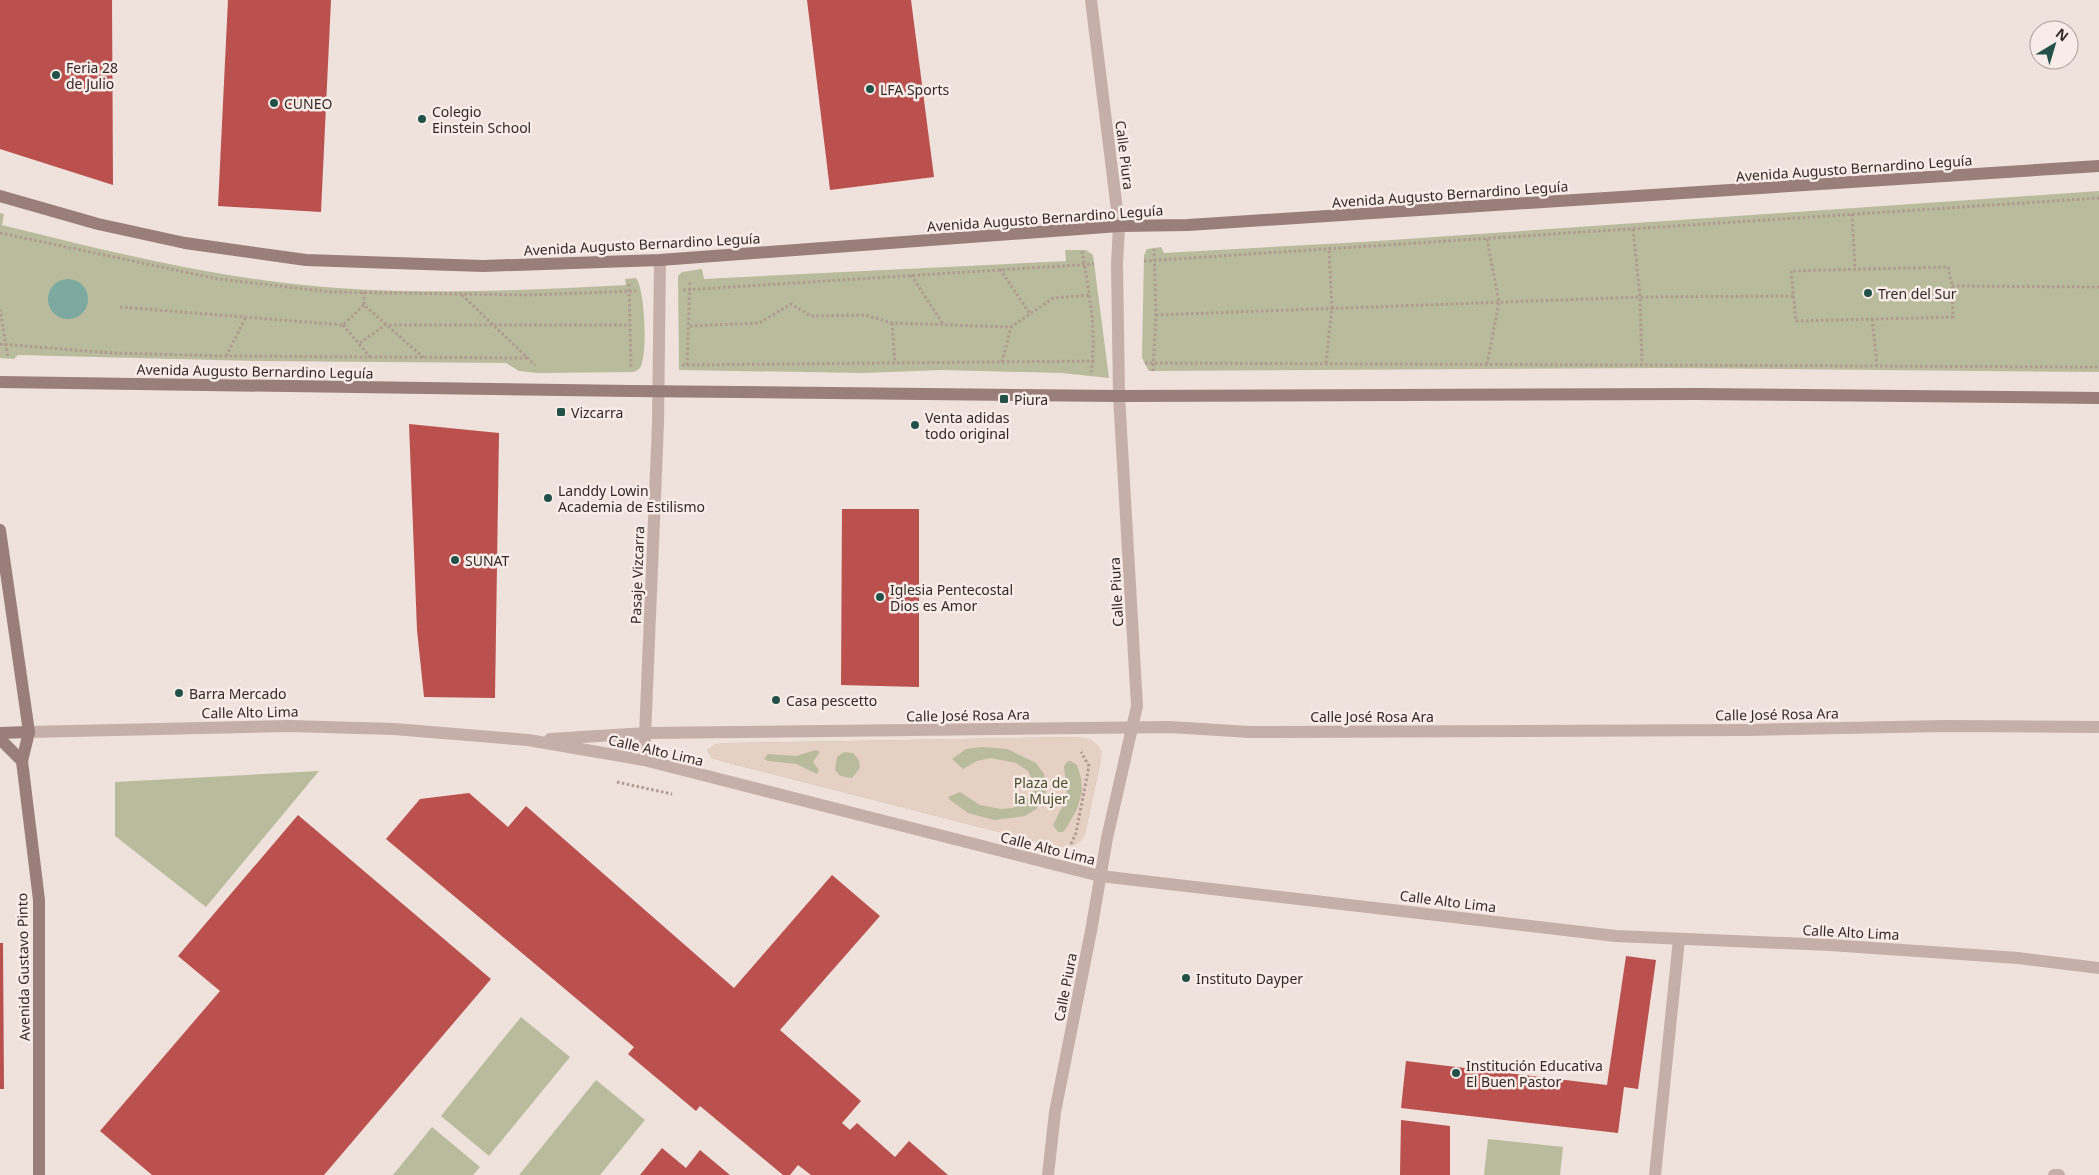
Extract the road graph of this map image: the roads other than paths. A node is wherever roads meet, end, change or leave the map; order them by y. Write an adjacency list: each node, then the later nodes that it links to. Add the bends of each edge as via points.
1 (1091, 0): 4 (street, Calle Piura)
2 (2099, 166): 4 (street, Avenida Augusto Bernardino Leguía, via 1208,224)
3 (0, 196): 5 (street, Avenida Augusto Bernardino Leguía, via 98,224 184,243 306,260 483,266)
4 (1119, 226): 5 (street, Avenida Augusto Bernardino Leguía); 8 (street, Calle Piura)
5 (660, 260): 7 (street, Pasaje Vizcarra)
6 (0, 382): 7 (street, Avenida Augusto Bernardino Leguía)
7 (658, 391): 8 (street, Avenida Augusto Bernardino Leguía); 15 (street, Pasaje Vizcarra)
8 (1119, 396): 9 (street, Avenida Augusto Bernardino Leguía, via 1706,394); 12 (street, Calle Piura, via 1137,706)
9 (2099, 398)
10 (0, 530): 13 (street, Avenida Gustavo Pinto)
11 (2099, 727): 12 (street, Calle José Rosa Ara, via 1250,732)
12 (1133, 728): 15 (street, Calle José Rosa Ara); 20 (street, Calle Piura)
13 (29, 732): 14 (street, Calle Alto Lima); 17 (street, Calle Alto Lima, via 289,726 394,729); 19 (street, Avenida Gustavo Pinto)
14 (0, 733)
15 (646, 733): 17 (street, Calle José Rosa Ara); 18 (street, Pasaje Vizcarra)
16 (0, 739): 19 (street)
17 (528, 740): 18 (street, Calle Alto Lima)
18 (644, 760): 20 (street, Calle Alto Lima)
19 (22, 761): 23 (street, Avenida Gustavo Pinto, via 39,900)
20 (1100, 876): 21 (street, Calle Alto Lima, via 1616,936); 24 (street, Calle Piura, via 1055,1112)
21 (1679, 939): 22 (street, Calle Alto Lima, via 1830,945 2018,958); 25 (street)
22 (2099, 968)
23 (39, 1175)
24 (1048, 1175)
25 (1654, 1175)
26 (2054, 1175): 27 (street)
27 (2059, 1175)

